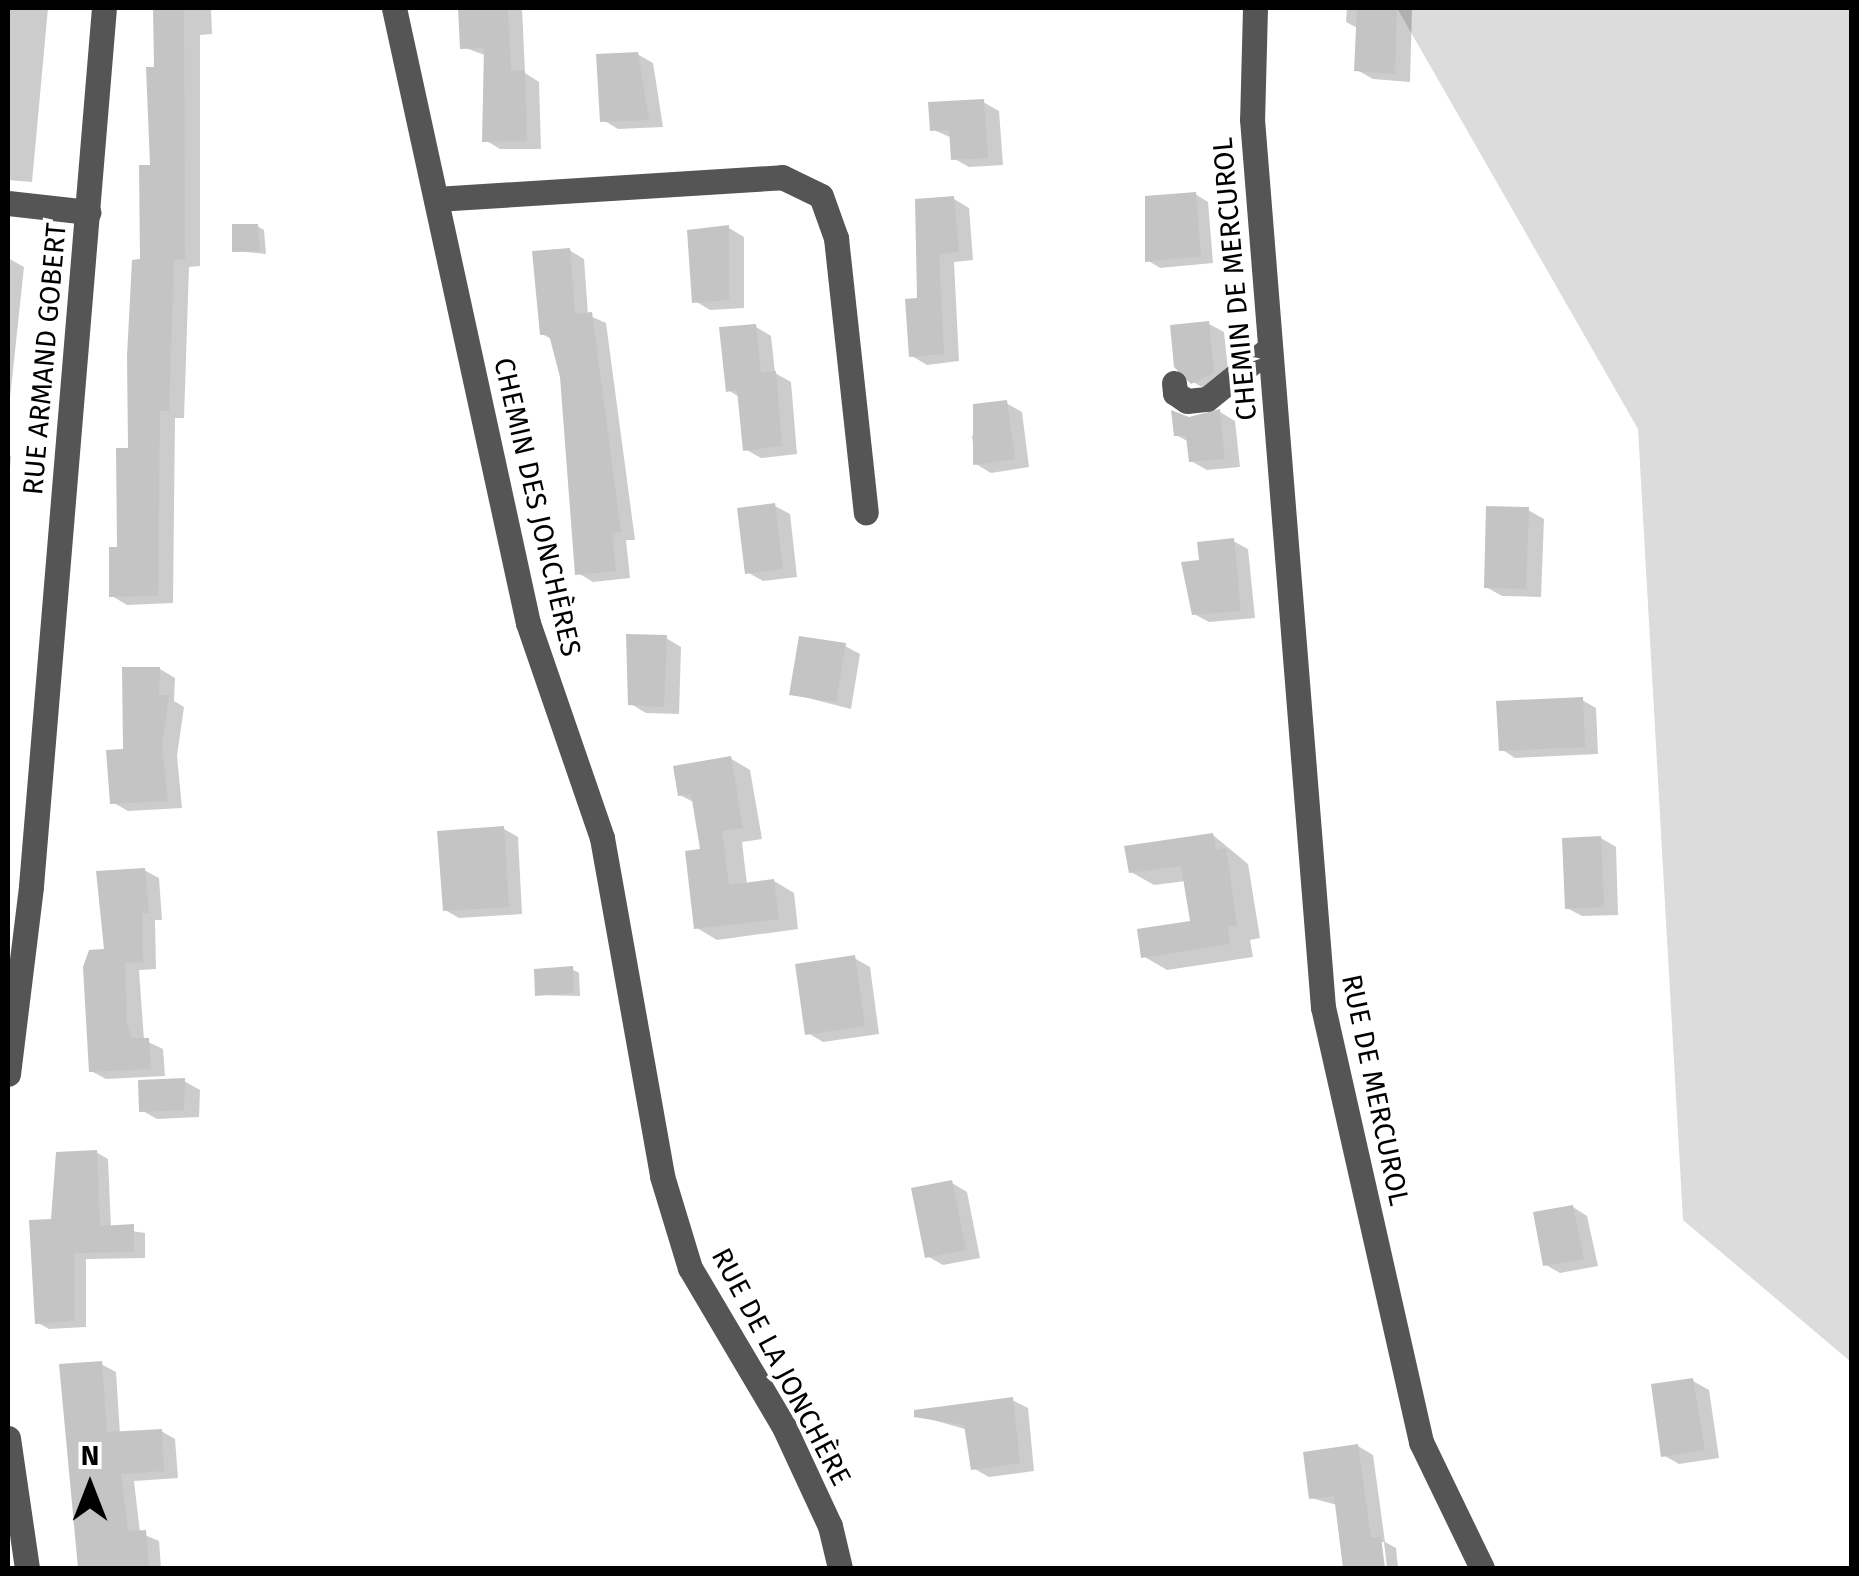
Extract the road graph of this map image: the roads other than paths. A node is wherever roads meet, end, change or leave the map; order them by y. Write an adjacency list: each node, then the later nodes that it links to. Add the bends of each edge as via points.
1 (104, 8): 6 (street, RUE ARMAND GOBERT)
2 (394, 8): 4 (street, CHEMIN DES JONCHÈRES)
3 (1256, 8): 7 (street, CHEMIN DE MERCUROL, via 1252,119)
4 (436, 200): 9 (street, via 782,177 821,196 836,238); 13 (street, CHEMIN DES JONCHÈRES, via 528,623 602,838)
5 (8, 203): 6 (street)
6 (88, 212): 11 (street, RUE ARMAND GOBERT)
7 (1270, 348): 8 (street, via 1207,398 1187,401 1175,393); 10 (street, CHEMIN DE MERCUROL)
8 (1174, 383)
9 (866, 512)
10 (1286, 546): 17 (street, RUE DE MERCUROL, via 1323,1007 1421,1442)
11 (18, 912): 12 (street, RUE ARMAND GOBERT)
12 (8, 1074)
13 (644, 1077): 16 (street, RUE DE LA JONCHÈRE, via 662,1176 690,1268 784,1426 830,1526)
14 (8, 1438): 15 (street)
15 (27, 1568)
16 (840, 1568)
17 (1482, 1568)

